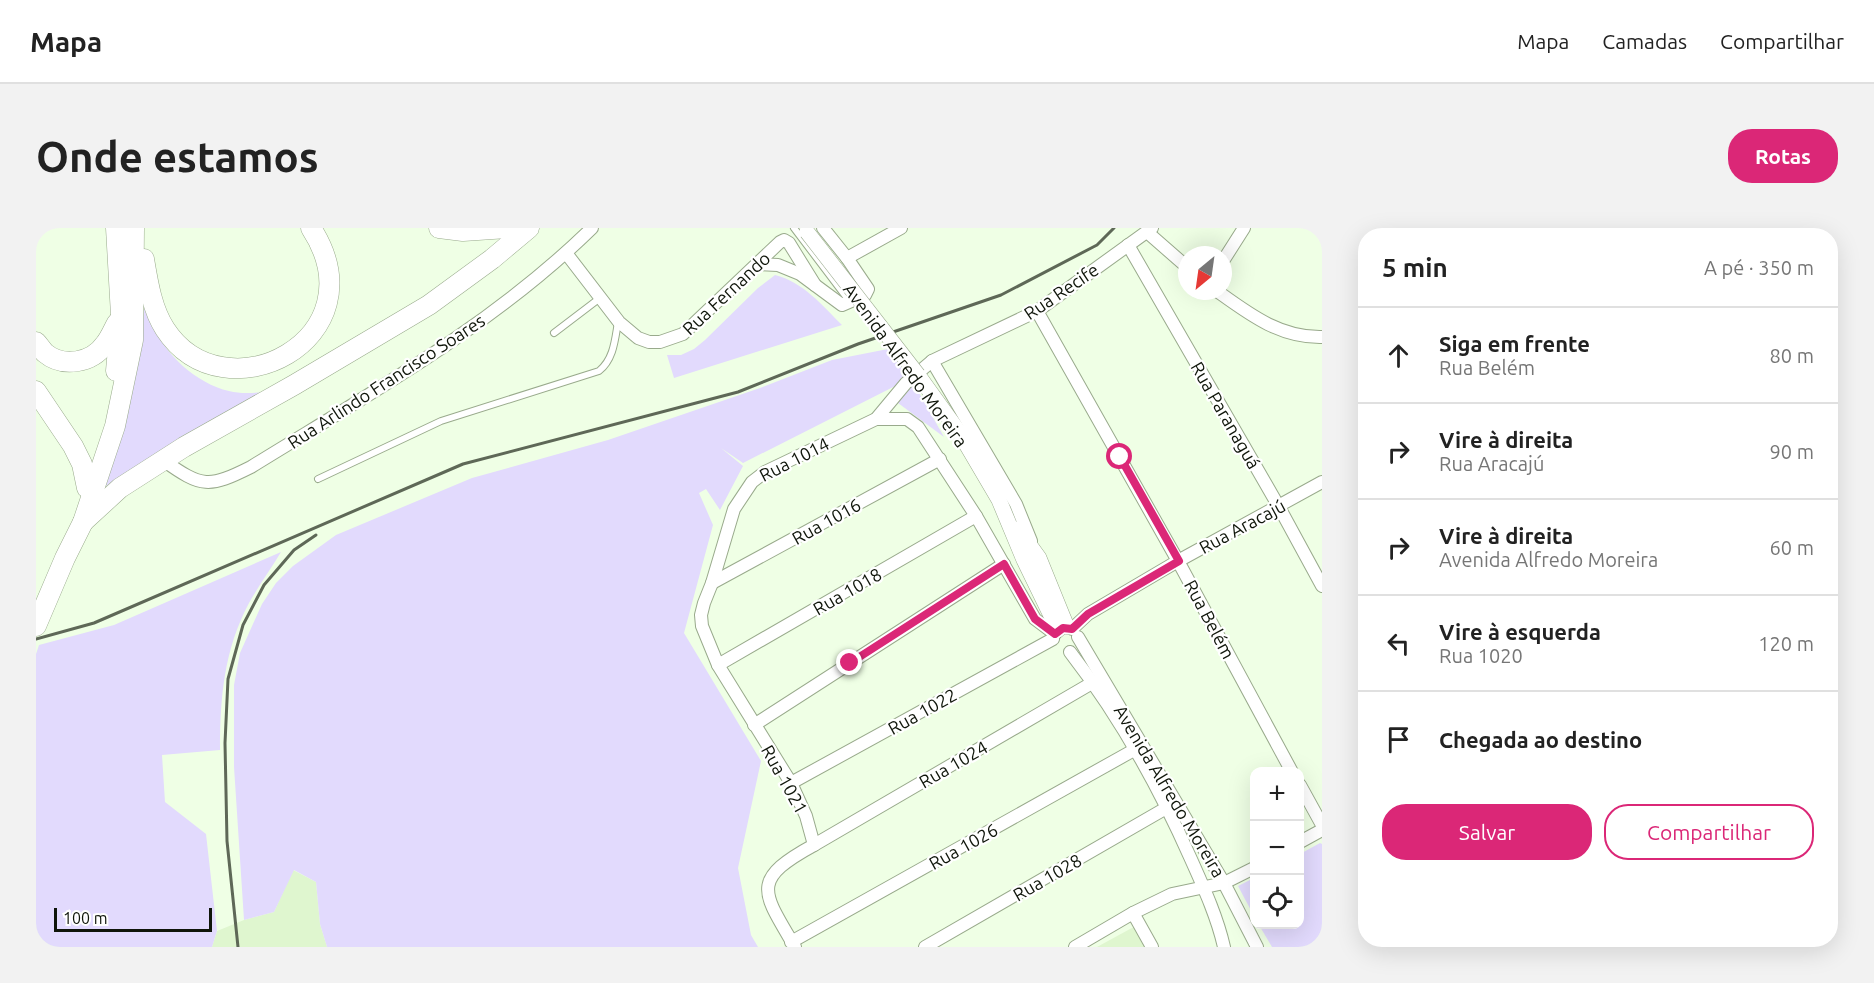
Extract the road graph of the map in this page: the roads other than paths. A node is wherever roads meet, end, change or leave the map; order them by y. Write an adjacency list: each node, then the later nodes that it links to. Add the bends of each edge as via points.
1 (116, 228): 25 (highway)
2 (136, 228): 3 (highway, via 157,313 176,343 190,355 212,364 249,368 298,348 324,314 328,264); 41 (highway, via 133,340 115,426)
3 (311, 228)
4 (439, 228): 11 (highway)
5 (507, 228): 11 (highway)
6 (529, 228): 34 (highway, via 419,311)
7 (592, 228): 16 (street, Rua Arlindo Francisco Soares)
8 (823, 228): 17 (street)
9 (901, 228): 17 (street)
10 (1244, 228): 15 (street)
11 (478, 229)
12 (802, 229): 23 (lane); 38 (street, Avenida Alfredo Moreira, bridge, via 940,404)
13 (1149, 230): 14 (street, Rua Recife); 18 (street)
14 (1128, 244): 24 (street, Rua Recife); 39 (street, Rua Paranaguá)
15 (1232, 247)
16 (566, 253): 21 (street, Rua Fernando); 34 (street, Rua Arlindo Francisco Soares, via 448,344 251,467 212,483 188,478)
17 (847, 258): 23 (street, via 868,289)
18 (1178, 258)
19 (758, 264): 20 (street, via 778,265); 20 (street, Rua Fernando, via 784,240); 26 (street, Rua Fernando, via 684,334 649,342)
20 (815, 285): 23 (street, via 839,305)
21 (600, 298): 26 (street, Rua Fernando); 27 (lane)
22 (1229, 300): 28 (street, via 1277,330)
23 (850, 302)
24 (1037, 310): 30 (street, Rua Recife); 44 (street, Rua Belém)
25 (121, 315): 29 (highway, via 104,346 75,363 58,360); 37 (highway, via 115,378)
26 (619, 322): 35 (lane, via 611,356 599,371 441,421)
27 (554, 333)
28 (1322, 337)
29 (36, 342)
30 (932, 361): 32 (street, Rua 1014, via 906,383); 43 (street, Avenida Alfredo Moreira, via 1016,504)
31 (36, 391): 37 (highway, via 73,446)
32 (876, 419): 33 (street, Avenida Alfredo Moreira, via 907,419 918,427); 46 (street, Rua 1014, via 765,472 752,482 734,509)
33 (940, 459): 40 (street, Avenida Alfredo Moreira); 46 (street, Rua 1016)
34 (164, 460): 41 (highway, via 120,488)
35 (318, 479)
36 (1322, 482): 39 (street, Rua Aracajú)
37 (87, 488): 42 (highway)
38 (1000, 503): 43 (street, Avenida Alfredo Moreira); 49 (street, Avenida Alfredo Moreira, via 1024,560)
39 (1279, 507): 44 (street, Rua Aracajú); 47 (street, Rua Paranaguá)
40 (976, 516): 45 (street, Avenida Alfredo Moreira); 51 (street, Rua 1018)
41 (83, 522): 42 (highway)
42 (65, 558): 48 (highway)
43 (1039, 558): 49 (street, Avenida Alfredo Moreira)
44 (1179, 561): 49 (street, Rua Aracajú, via 1088,614); 55 (street, Rua Belém)
45 (1004, 564): 49 (street, Avenida Alfredo Moreira, via 1035,619); 53 (street)
46 (712, 583): 51 (street, Rua 1014, via 701,615)
47 (1322, 586)
48 (36, 626)
49 (1064, 633): 50 (street, via 1077,646); 50 (street, Avenida Alfredo Moreira, via 1054,644 1060,651); 56 (street, Rua 1022); 63 (street, Avenida Alfredo Moreira)
50 (1070, 652): 52 (street, Avenida Alfredo Moreira)
51 (718, 665): 53 (street, Rua 1021)
52 (1092, 683): 54 (street, Avenida Alfredo Moreira); 61 (street, Rua 1024)
53 (754, 725): 56 (street, Rua 1021)
54 (1134, 750): 58 (street, Avenida Alfredo Moreira); 66 (street, Rua 1026)
55 (1290, 767)
56 (791, 783): 61 (street, Rua 1021)
57 (1304, 793): 59 (street)
58 (1168, 807): 64 (street, Avenida Alfredo Moreira); 67 (street, Rua 1028)
59 (1322, 827): 60 (street)
60 (1304, 839)
61 (814, 845): 66 (street, via 778,867 768,887 768,897)
62 (1250, 870): 63 (street)
63 (1224, 883): 64 (street); 71 (street, Avenida Alfredo Moreira)
64 (1204, 888): 65 (street, via 1172,894); 70 (street, Avenida Alfredo Moreira)
65 (1133, 913): 68 (street); 69 (street)
66 (793, 944)
67 (925, 947)
68 (1074, 947)
69 (1152, 947)
70 (1224, 947)
71 (1257, 947)

